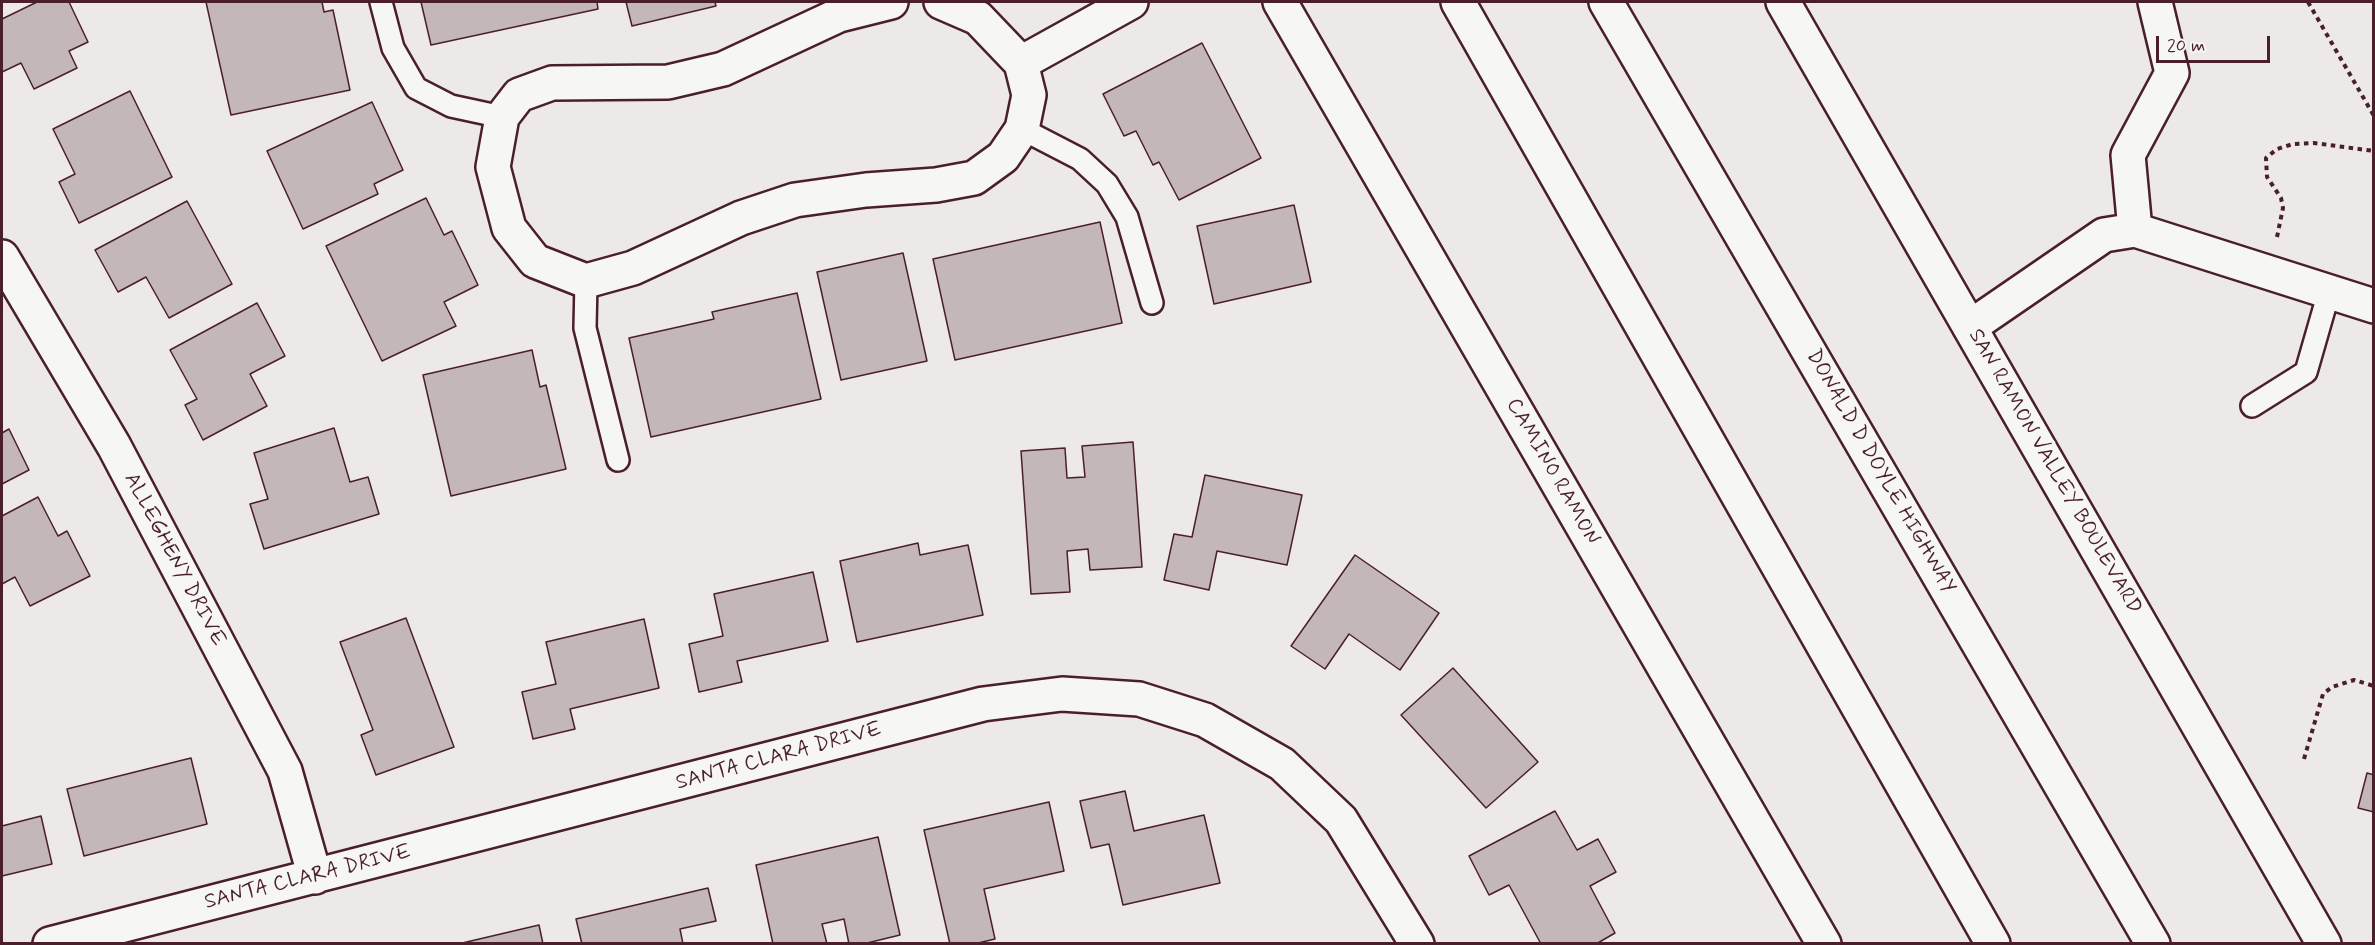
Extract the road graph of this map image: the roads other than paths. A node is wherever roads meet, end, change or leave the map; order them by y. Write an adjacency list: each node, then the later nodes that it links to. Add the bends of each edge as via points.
1 (381, 2): 11 (lane, via 393,48 417,88 451,106)
2 (891, 2): 11 (main road, via 840,15 723,69 668,82 552,83 519,95)
3 (941, 2): 10 (main road, via 978,18)
4 (1131, 2): 10 (main road)
5 (1280, 2): 26 (main road, CAMINO RAMON)
6 (1458, 2): 27 (main road)
7 (1606, 2): 28 (main road, DONALD D DOYLE HIGHWAY)
8 (1783, 2): 20 (main road, SAN RAMON VALLEY BOULEVARD)
9 (2155, 2): 13 (main road, via 2172,73 2128,155)
10 (1021, 63): 12 (main road, via 1029,95)
11 (502, 117): 15 (main road, via 493,166 509,228 535,261)
12 (1022, 129): 15 (main road, via 1003,157 974,178 795,200 741,218 633,268); 18 (lane, via 1080,159 1107,184 1127,217)
13 (2135, 230): 17 (main road); 20 (main road, via 2104,235)
14 (2, 257): 16 (main road, ALLEGHENY DRIVE)
15 (586, 281): 22 (lane, via 585,328)
16 (10, 291): 23 (main road, ALLEGHENY DRIVE, via 114,446 285,771)
17 (2329, 292): 19 (main road); 21 (lane, via 2306,372)
18 (1152, 303)
19 (2373, 306)
20 (1970, 327): 29 (main road, SAN RAMON VALLEY BOULEVARD)
21 (2252, 406)
22 (618, 460)
23 (315, 877): 24 (main road, SANTA CLARA DRIVE); 25 (main road, SANTA CLARA DRIVE, via 983,704 1073,694 1139,699 1205,720 1282,764 1341,820)
24 (50, 944)
25 (1417, 944)
26 (1824, 944)
27 (1993, 944)
28 (2153, 944)
29 (2324, 944)

